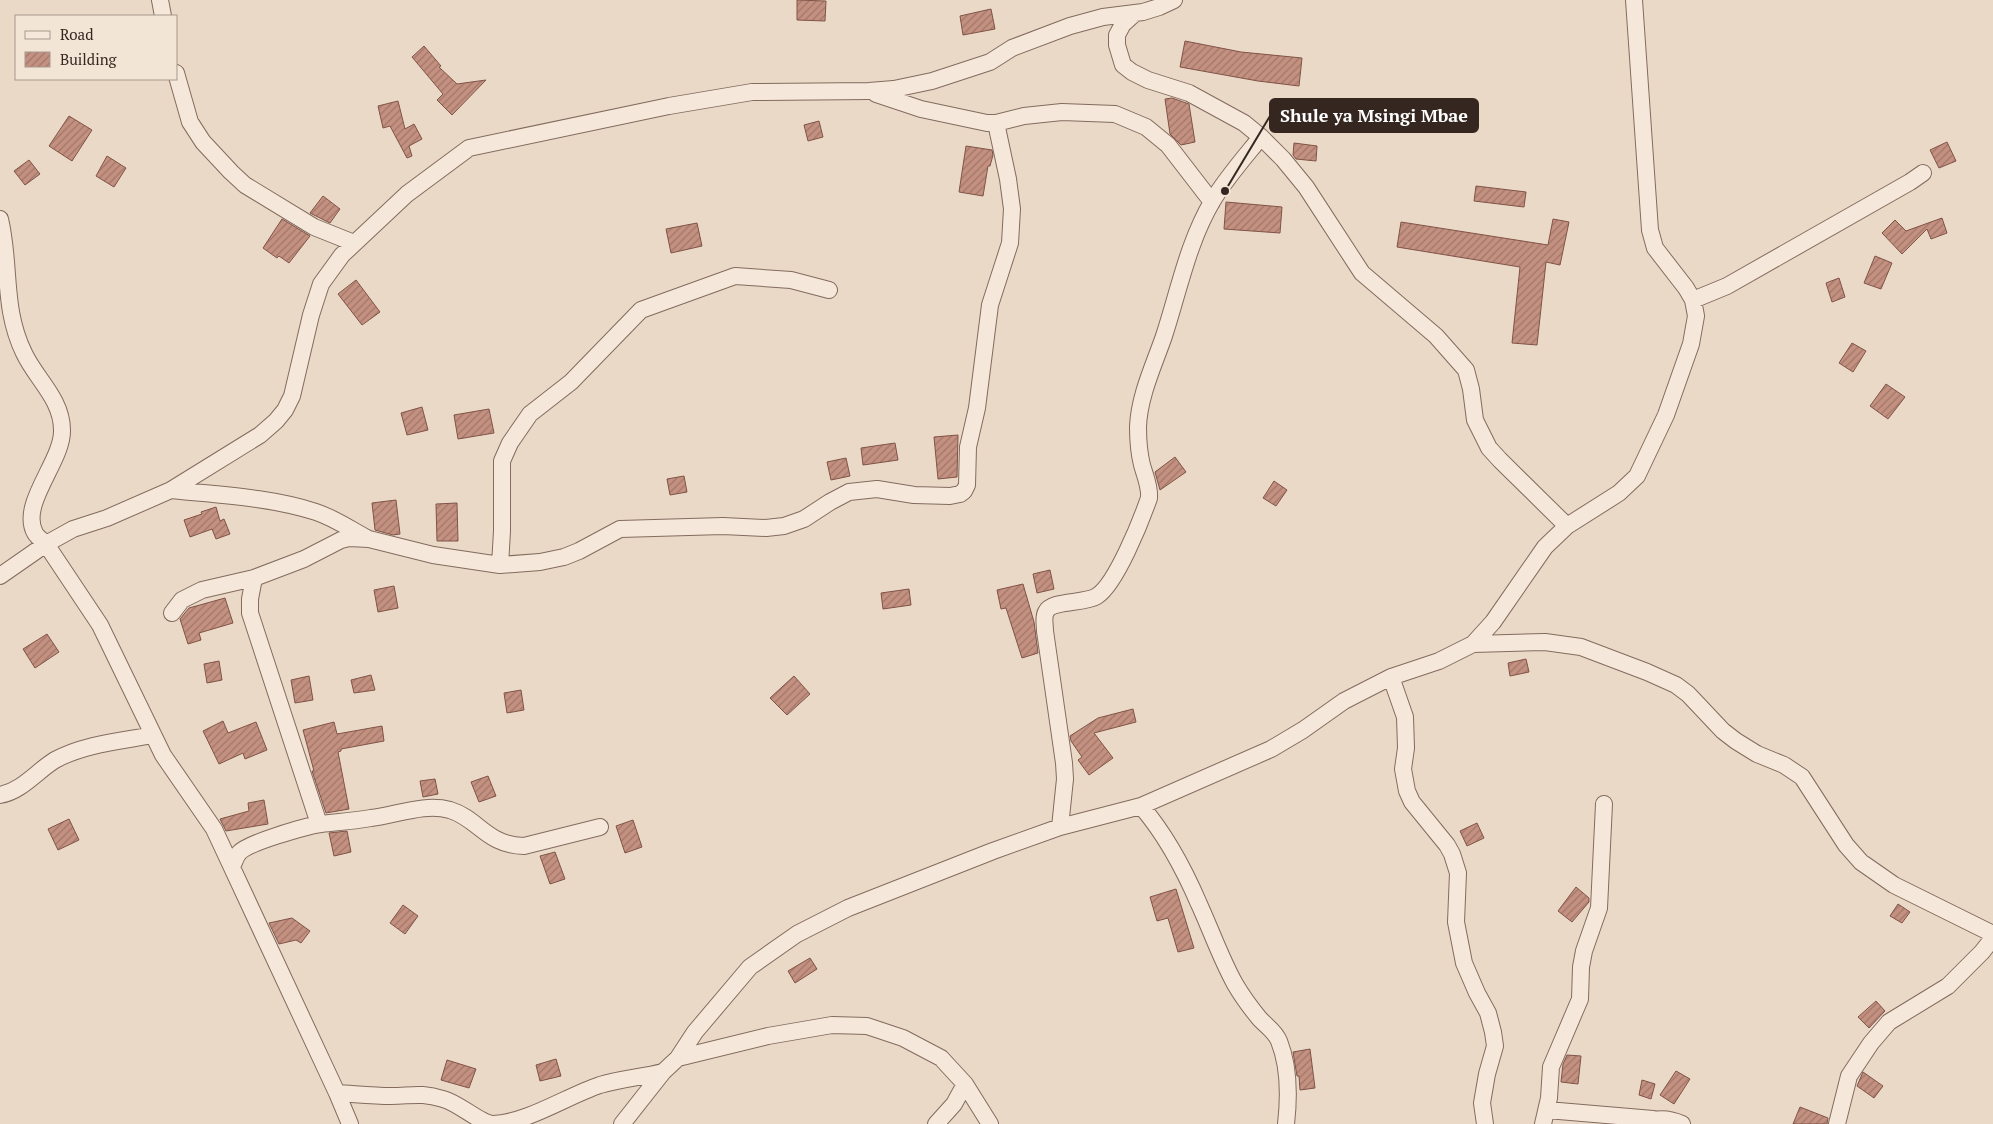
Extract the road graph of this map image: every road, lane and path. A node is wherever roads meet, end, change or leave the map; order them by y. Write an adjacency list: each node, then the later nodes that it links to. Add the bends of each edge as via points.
1 (160, 0): 5 (street)
2 (1174, 0): 4 (street)
3 (1634, 0): 15 (street, via 1650,230 1656,248)
4 (1135, 13): 7 (street, via 1070,26 1012,48 990,62 932,81); 9 (street, via 1117,35 1116,45 1123,65 1148,80 1189,93 1244,123)
5 (163, 15)
6 (178, 80): 13 (street, via 190,122 230,172 245,185 314,227)
7 (869, 91): 8 (street, via 922,109); 13 (street, via 752,92 482,144 451,160 407,194)
8 (996, 123): 11 (street, via 1062,112 1116,114 1146,128 1168,145); 20 (street, via 1012,209 1010,243 990,305 964,491 932,497 877,489 849,492 804,519 784,526 620,529 564,556 540,562)
9 (1262, 137): 11 (street, via 1233,170); 17 (street, via 1294,171 1362,273 1436,336 1466,370 1475,420 1489,448)
10 (1923, 173): 15 (street, via 1727,286)
11 (1212, 202): 32 (street, via 1187,258 1140,407 1139,440 1149,498 1130,547 1098,595 1056,605 1045,613 1064,763)
12 (0, 219): 19 (street, via 12,323 24,354 58,409 62,430 59,448 31,515 36,535)
13 (354, 243): 16 (street, via 321,284 292,396 285,410 260,435)
14 (829, 290): 20 (street, via 791,280 735,276 641,310 571,382 530,414 510,443 502,461)
15 (1693, 300): 17 (street, via 1696,316 1691,344 1666,415 1637,476 1619,493)
16 (171, 490): 18 (street, via 276,503 315,512); 19 (street, via 74,529)
17 (1567, 526): 24 (street, via 1545,547 1493,622)
18 (369, 539): 20 (street, via 433,555); 22 (street, via 341,540 304,559)
19 (46, 544): 21 (street); 26 (street, via 100,625)
20 (500, 564)
21 (0, 576)
22 (254, 578): 23 (street, via 202,590 182,600); 30 (street, via 250,613)
23 (172, 613)
24 (1473, 644): 25 (street, via 1439,661); 34 (street, via 1545,642 1581,647 1676,685 1736,741 1802,777 1846,845 1861,862 1894,885)
25 (1391, 677): 29 (street, via 1344,701 1270,749); 47 (street, via 1405,717 1403,769 1407,791 1452,854 1458,873 1456,922 1464,963 1488,1013 1496,1046 1482,1103)
26 (153, 735): 27 (street, via 85,748 55,760 15,790); 33 (street, via 214,829)
27 (0, 795)
28 (1604, 804): 40 (street, via 1599,908 1584,951 1580,999 1551,1067)
29 (1141, 806): 32 (street); 46 (street, via 1171,847 1242,996 1279,1042 1286,1074)
30 (319, 824): 31 (street, via 436,808 463,815 480,830 512,846 524,846); 33 (street, via 253,844 239,853)
31 (600, 827)
32 (1060, 827): 36 (street, via 895,888 797,934 750,967 695,1032)
33 (232, 867): 39 (street)
34 (1993, 934)
35 (1993, 938): 49 (street, via 1948,986 1889,1022 1849,1076)
36 (678, 1058): 37 (street); 38 (street, via 768,1036 832,1025 867,1026 903,1038 941,1058)
37 (663, 1072): 39 (street, via 601,1085 515,1120 496,1124 488,1124 463,1108 425,1094); 43 (street)
38 (965, 1084): 44 (street, via 954,1104); 45 (street)
39 (337, 1093): 42 (street)
40 (1545, 1117): 41 (street)
41 (1648, 1122): 48 (street, via 1665,1118)
42 (350, 1124)
43 (622, 1124)
44 (936, 1124)
45 (990, 1124)
46 (1286, 1124)
47 (1485, 1124)
48 (1682, 1124)
49 (1837, 1124)

